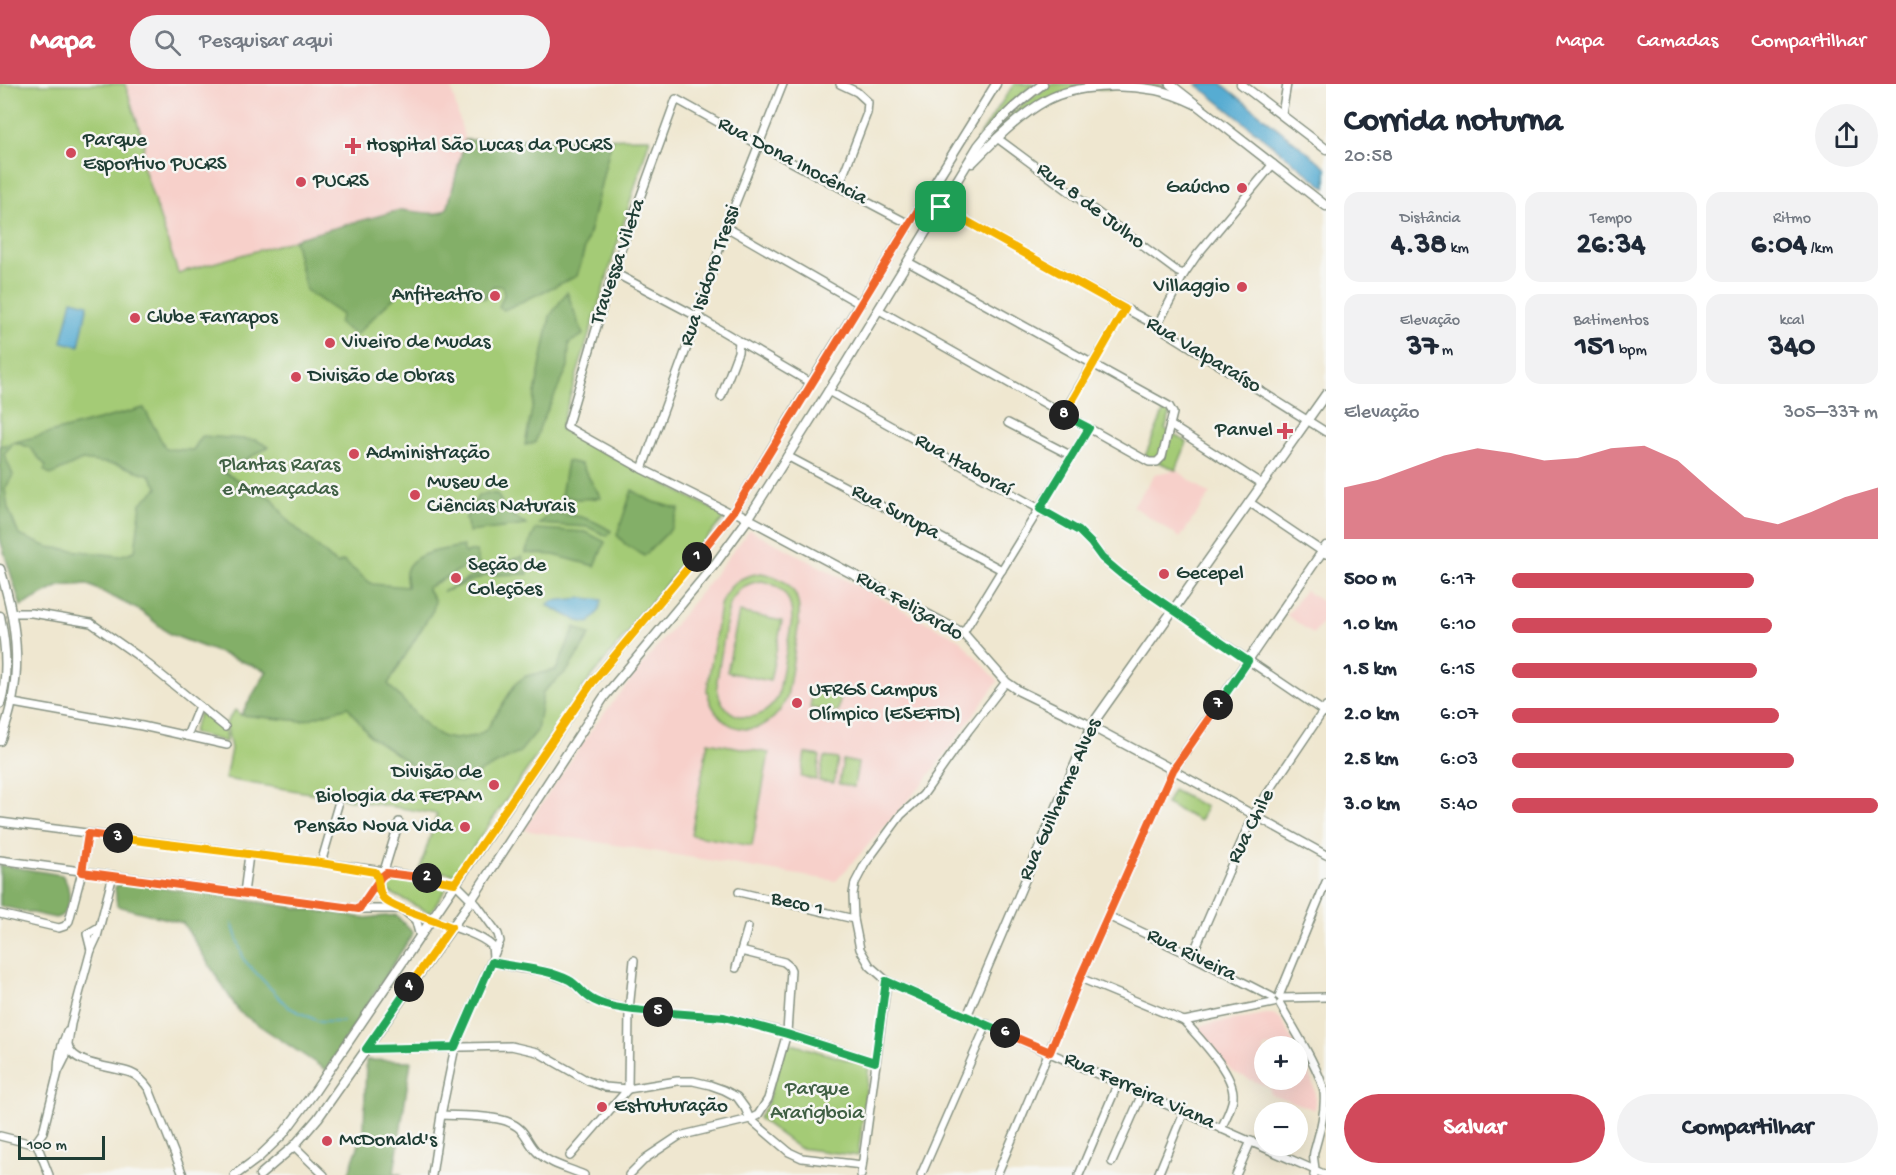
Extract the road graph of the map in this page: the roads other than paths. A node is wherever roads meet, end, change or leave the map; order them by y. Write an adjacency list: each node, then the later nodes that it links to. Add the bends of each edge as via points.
1 (783, 84): 12 (street, Rua Isidoro Tressi)
2 (840, 84): 15 (street, via 868,102)
3 (996, 84): 19 (main road)
4 (1043, 84): 16 (main road, via 995,124)
5 (1170, 84): 9 (main road)
6 (1241, 84): 10 (main road)
7 (1287, 84): 10 (street)
8 (676, 99): 12 (street, Rua Dona Inocência); 23 (street, Travessa Vileta)
9 (1195, 104): 11 (main road, via 1174,94 1142,87 1078,90 1030,110); 14 (main road)
10 (1282, 114): 13 (main road)
11 (997, 138): 16 (main road); 24 (street, Rua 8 de Julho)
12 (759, 145): 15 (street, Rua Dona Inocência); 21 (street, Rua Isidoro Tressi)
13 (1326, 149)
14 (1273, 164): 17 (main road); 24 (street)
15 (838, 186): 20 (street, Rua Dona Inocência)
16 (953, 188): 18 (main road)
17 (1326, 206)
18 (941, 207): 19 (street); 22 (main road); 26 (street, Rua Valparaíso)
19 (918, 210): 20 (main road)
20 (909, 224): 25 (main road)
21 (726, 227): 25 (street); 28 (street, Rua Isidoro Tressi)
22 (908, 262): 27 (main road); 31 (street)
23 (613, 273): 28 (street); 40 (street, Travessa Vileta)
24 (1184, 274): 29 (street)
25 (860, 303): 32 (main road)
26 (1125, 309): 29 (street, Rua Valparaíso); 31 (street)
27 (879, 310): 33 (main road); 36 (street)
28 (698, 317): 30 (street); 45 (street, Rua Isidoro Tressi)
29 (1157, 326): 37 (street, Rua Valparaíso)
30 (739, 341): 32 (street); 35 (street)
31 (1093, 364): 36 (street); 39 (street, via 1169,406 1173,413)
32 (811, 383): 49 (main road)
33 (828, 391): 43 (main road); 48 (street, Rua Itaboraí)
34 (1326, 394): 37 (main road, Rua Guilherme Alves)
35 (721, 397)
36 (1063, 414): 41 (street)
37 (1308, 420): 42 (street, Rua Valparaíso); 46 (main road, Rua Guilherme Alves)
38 (1008, 423): 44 (street)
39 (1170, 425): 41 (street, via 1162,457 1157,462 1149,462); 46 (street)
40 (567, 427): 45 (street, Rua Felizardo)
41 (1089, 428): 44 (street)
42 (1326, 432)
43 (788, 456): 50 (main road); 53 (street, Rua Surupa)
44 (1072, 456): 48 (street)
45 (642, 469): 49 (street, Rua Felizardo)
46 (1262, 484): 47 (main road, Rua Guilherme Alves)
47 (1249, 502): 51 (street); 54 (main road, Rua Guilherme Alves)
48 (1040, 509): 53 (street); 54 (street, Rua Itaboraí, via 1079,531 1102,558)
49 (733, 513): 50 (main road, Rua Felizardo); 86 (main road, via 592,683)
50 (748, 519): 57 (main road, Rua Felizardo); 89 (main road, via 604,697)
51 (1325, 550): 58 (main road)
52 (0, 569): 55 (main road)
53 (1002, 570): 57 (street)
54 (1173, 609): 58 (street, Rua Itaboraí); 65 (main road, Rua Guilherme Alves)
55 (12, 613): 61 (main road, via 17,656); 63 (street, via 91,623)
56 (0, 616): 59 (main road)
57 (963, 633): 60 (main road, Rua Felizardo)
58 (1248, 661): 64 (street, Rua Itaboraí); 70 (main road)
59 (3, 673): 62 (main road)
60 (1006, 682): 65 (main road, Rua Felizardo); 95 (street, via 934,782 901,815 865,864 855,883)
61 (13, 702): 67 (street); 68 (main road)
62 (0, 704)
63 (200, 706): 66 (street); 67 (street)
64 (1325, 710): 72 (street, Rua Chile)
65 (1090, 726): 70 (main road, Rua Felizardo); 113 (street, Rua Guilherme Alves)
66 (225, 727)
67 (188, 736): 69 (street)
68 (0, 741)
69 (227, 745)
70 (1173, 770): 72 (street, Rua Felizardo); 93 (street)
71 (338, 805): 79 (street)
72 (1253, 815): 77 (street, Rua Felizardo); 104 (street, Rua Chile)
73 (0, 822): 75 (street)
74 (399, 822): 82 (street)
75 (88, 834): 76 (street); 81 (street)
76 (249, 855): 79 (street); 88 (street)
77 (1326, 855)
78 (0, 860): 81 (street)
79 (321, 863): 80 (street)
80 (372, 871): 82 (street); 84 (street)
81 (82, 872): 83 (street); 92 (street, via 65,926 59,928)
82 (387, 872): 84 (street); 86 (street)
83 (113, 875): 88 (street); 97 (street)
84 (379, 879): 90 (street); 91 (street, via 383,898)
85 (1326, 882): 111 (street)
86 (455, 883): 89 (street); 94 (main road)
87 (740, 892): 95 (street, Beco 1)
88 (244, 893): 90 (street)
89 (472, 899): 96 (street); 98 (main road)
90 (359, 909): 91 (street)
91 (404, 909): 94 (street); 100 (main road, via 416,920)
92 (0, 914)
93 (1108, 916): 104 (street, Rua Riveira); 108 (street)
94 (431, 919): 98 (street); 100 (main road)
95 (854, 919): 109 (street, via 860,949)
96 (489, 922): 101 (street, via 487,933); 106 (street, via 500,941)
97 (100, 927): 102 (street); 102 (street, via 87,934)
98 (451, 927): 101 (street); 120 (main road)
99 (748, 927): 103 (street)
100 (420, 935): 145 (main road, via 324,1080 283,1134)
101 (476, 935): 106 (street, via 492,946)
102 (91, 950): 115 (street)
103 (741, 951): 107 (street); 117 (street, via 789,966)
104 (1192, 956): 111 (street, Rua Riveira)
105 (634, 960): 112 (street)
106 (492, 962): 112 (street, via 544,971 571,981 591,1000); 119 (street)
107 (736, 968)
108 (1080, 978): 114 (street); 121 (street)
109 (886, 981): 113 (street, Rua Ferreira Viana); 123 (street)
110 (1326, 997): 111 (street)
111 (1277, 999): 114 (street); 125 (street)
112 (629, 1010): 117 (street, via 724,1017); 128 (street)
113 (967, 1016): 116 (street, Rua Ferreira Viana)
114 (1184, 1021): 133 (street, via 1231,1085 1232,1105)
115 (71, 1024): 118 (street); 124 (street, via 61,1045)
116 (987, 1024): 121 (street, Rua Ferreira Viana); 151 (street)
117 (787, 1034): 123 (street); 132 (street, via 768,1099 758,1115)
118 (68, 1042): 122 (street, via 71,1053); 124 (street)
119 (455, 1047): 120 (street); 128 (street, via 510,1046 537,1052 588,1081); 131 (street)
120 (366, 1049): 137 (main road)
121 (1050, 1052): 127 (street, Rua Ferreira Viana); 152 (street)
122 (79, 1059): 124 (street, via 67,1062); 142 (street, via 133,1073 142,1080)
123 (875, 1062): 140 (street)
124 (58, 1072): 136 (street, via 43,1132)
125 (1318, 1074): 126 (street); 141 (street, via 1324,1103 1313,1158)
126 (1326, 1078)
127 (1118, 1083): 129 (street, Rua Ferreira Viana); 153 (street)
128 (628, 1089): 132 (street, via 677,1081 710,1085 736,1098); 138 (street)
129 (1142, 1094): 130 (street, Rua Ferreira Viana); 139 (street)
130 (1184, 1112): 133 (street, Rua Ferreira Viana); 154 (street)
131 (441, 1115): 143 (street); 148 (street, via 505,1121 519,1128 547,1159)
132 (750, 1119): 140 (street, via 802,1158); 149 (street, via 679,1137 646,1158)
133 (1221, 1129): 135 (street, Rua Ferreira Viana)
134 (0, 1136): 136 (street)
135 (1251, 1141): 141 (street, Rua Ferreira Viana); 155 (street)
136 (36, 1142): 144 (street)
137 (294, 1146): 146 (main road); 147 (street)
138 (570, 1156)
139 (1112, 1162)
140 (862, 1165): 150 (street)
141 (1315, 1173): 156 (street, Rua Ferreira Viana)
142 (182, 1174)
143 (430, 1174)
144 (48, 1175)
145 (235, 1175)
146 (260, 1175)
147 (324, 1175)
148 (584, 1175)
149 (629, 1175)
150 (861, 1175)
151 (921, 1175)
152 (998, 1175)
153 (1079, 1175)
154 (1158, 1175)
155 (1236, 1175)
156 (1326, 1175)

